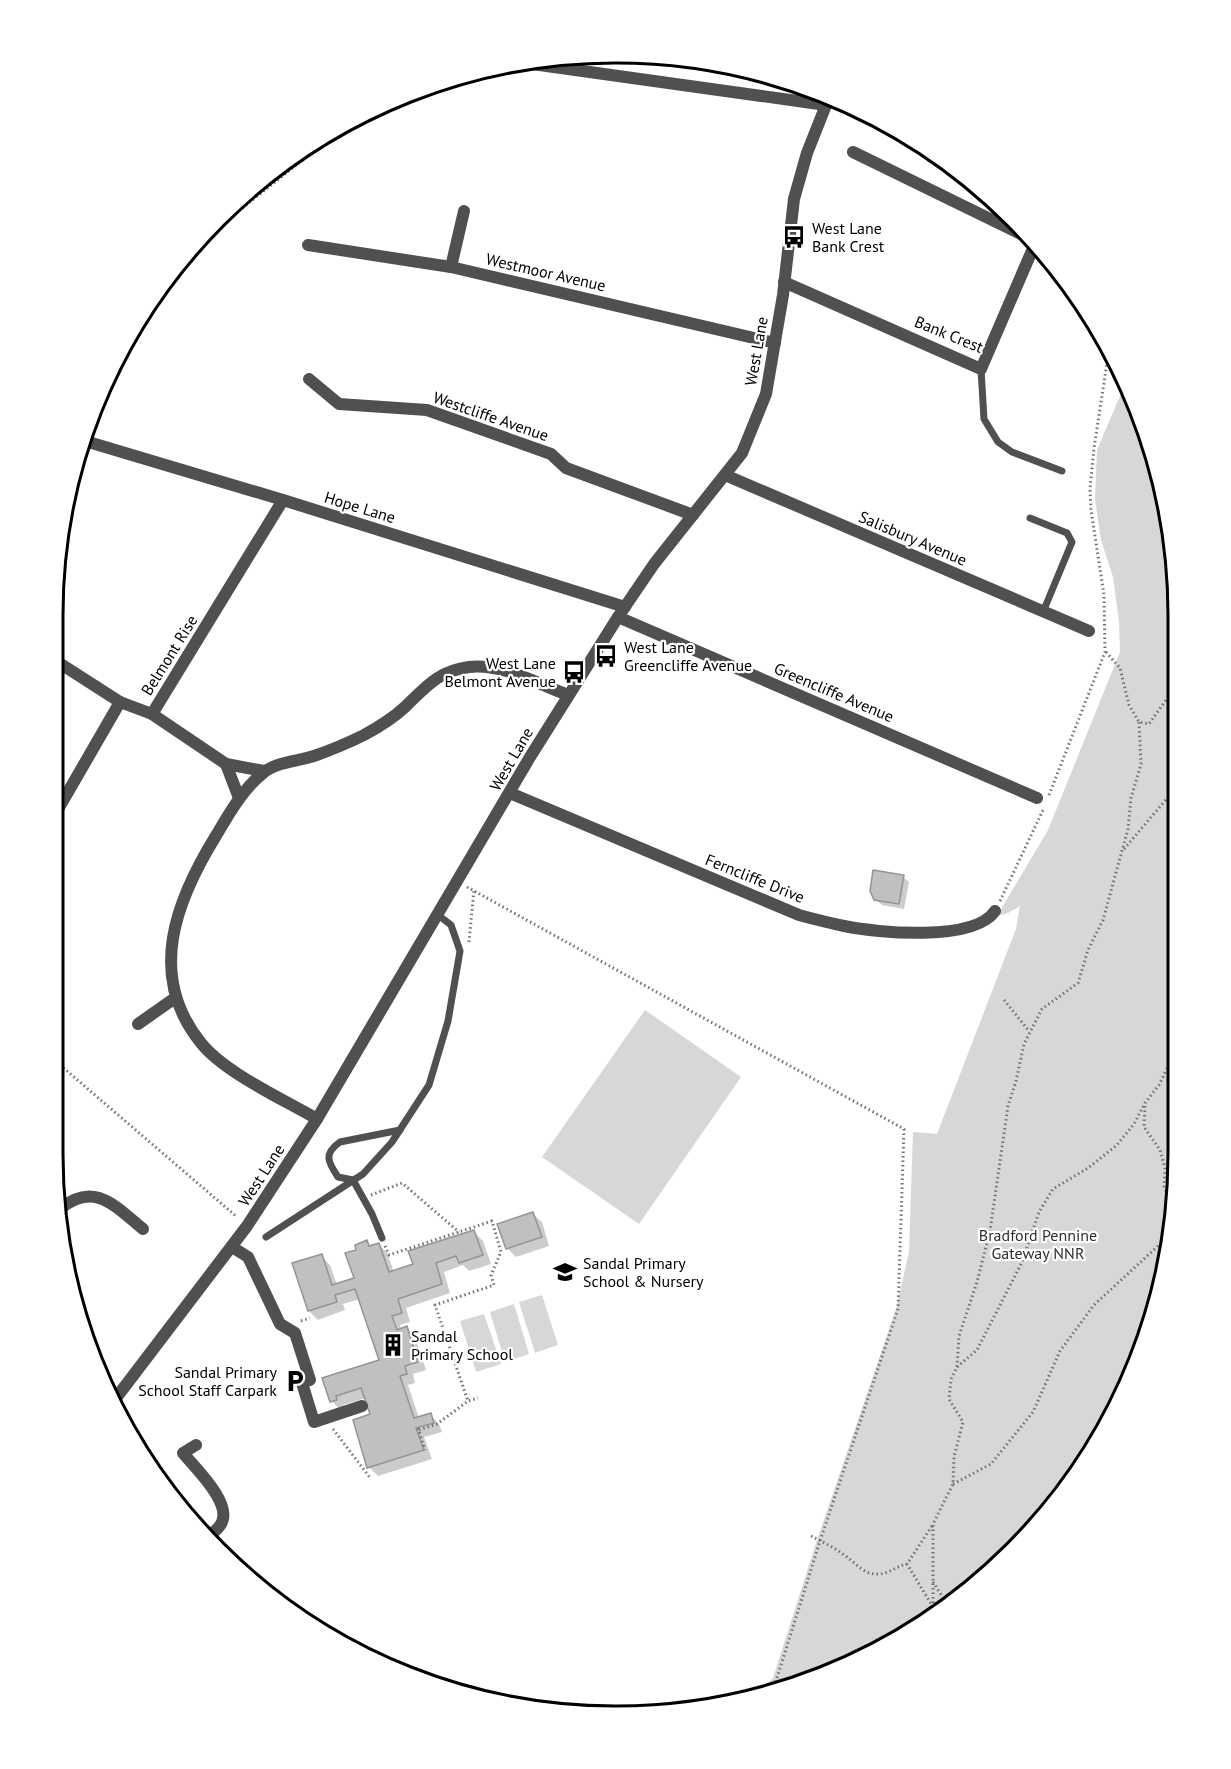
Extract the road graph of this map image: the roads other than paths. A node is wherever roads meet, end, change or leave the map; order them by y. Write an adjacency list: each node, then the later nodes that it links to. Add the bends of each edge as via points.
1 (556, 67): 2 (street)
2 (807, 97)
3 (826, 105): 10 (street, West Lane, via 794,199)
4 (853, 152): 6 (street)
5 (464, 211): 9 (street)
6 (1009, 228)
7 (308, 245): 9 (street, Westmoor Avenue)
8 (1032, 252): 12 (street, Bank Crest)
9 (451, 267): 11 (street, Westmoor Avenue)
10 (784, 282): 11 (street, West Lane); 12 (street, Bank Crest)
11 (774, 343): 16 (street, West Lane, via 766,394 742,453)
12 (981, 369): 15 (lane, via 984,418 998,442 1012,452)
13 (309, 379): 18 (street, Westcliffe Avenue, via 339,404 427,410 551,454 566,468)
14 (91, 443): 17 (street, Hope Lane)
15 (1062, 471)
16 (725, 475): 18 (street, West Lane); 21 (street, Salisbury Avenue)
17 (283, 500): 20 (street, Hope Lane); 26 (street, Belmont Rise)
18 (693, 515): 20 (street, West Lane)
19 (1030, 518): 21 (lane, via 1067,533 1072,542)
20 (621, 612): 24 (street, West Lane); 31 (street, Greencliffe Avenue)
21 (1043, 612): 22 (street, Salisbury Avenue)
22 (1089, 631)
23 (63, 666): 25 (street)
24 (568, 695): 28 (street, via 496,669 468,667 451,671 434,679 405,707 368,733 315,756); 29 (street, West Lane)
25 (120, 702): 26 (street, Belmont Rise); 32 (street, Belmont Rise)
26 (152, 714): 27 (street)
27 (226, 764): 28 (street); 30 (street)
28 (264, 771): 30 (street)
29 (510, 793): 33 (street, Ferncliffe Drive, via 788,910 845,927 942,932 980,925); 34 (street, West Lane)
30 (239, 798): 35 (street, via 206,852 181,904 171,952)
31 (1037, 798)
32 (63, 799)
33 (995, 911)
34 (438, 915): 37 (street, West Lane); 38 (lane, via 451,925 460,951 448,1021 429,1085)
35 (175, 998): 36 (street); 37 (street, via 187,1023 215,1057)
36 (138, 1024)
37 (317, 1119): 44 (street, West Lane)
38 (400, 1130): 39 (lane, via 383,1154); 39 (lane, via 349,1139 332,1148 330,1165 338,1177)
39 (353, 1180): 42 (lane); 43 (lane)
40 (66, 1205): 41 (street, via 75,1199 100,1197)
41 (143, 1229)
42 (266, 1237)
43 (382, 1238)
44 (232, 1247): 45 (street, West Lane); 46 (street, via 248,1257 280,1324 295,1333 310,1380 302,1383 314,1422)
45 (119, 1395)
46 (362, 1406)
47 (196, 1445): 48 (street, via 183,1453 222,1501 225,1511 222,1524)
48 (214, 1532)

